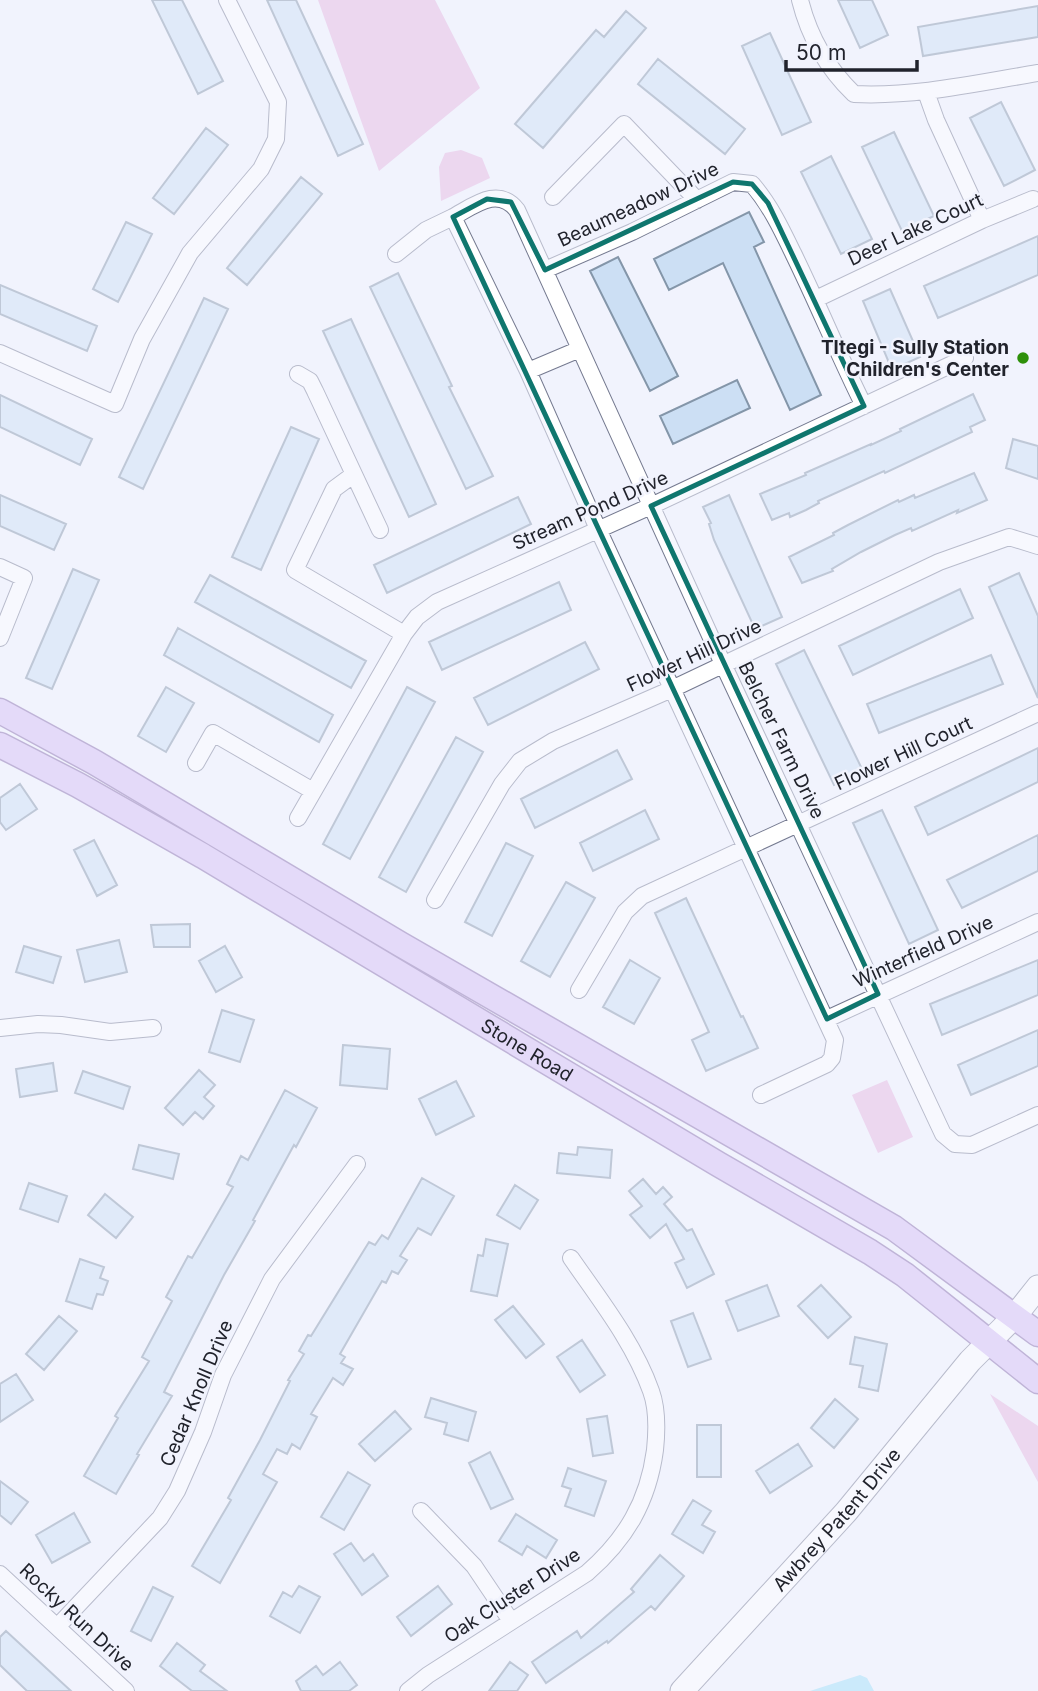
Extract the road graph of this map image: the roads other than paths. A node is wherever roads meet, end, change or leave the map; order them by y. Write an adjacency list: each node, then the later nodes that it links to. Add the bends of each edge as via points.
1 (227, 0): 14 (street, via 278,102 276,139 261,169 190,253 142,339 115,404)
2 (800, 0): 4 (street, via 807,26 837,78 854,94)
3 (1038, 73): 4 (street)
4 (926, 92): 9 (street)
5 (553, 197): 7 (street, via 624,124)
6 (1033, 199): 9 (street, Deer Lake Court)
7 (697, 200): 11 (street, Beaumeadow Drive); 12 (street, Beaumeadow Drive, via 733,182 752,184 768,203)
8 (453, 217): 10 (street, Belcher Farm Drive, via 425,230); 11 (street, Belcher Farm Drive, via 487,199 500,197 511,202); 16 (street)
9 (982, 220): 12 (street, Deer Lake Court)
10 (396, 254)
11 (545, 270): 13 (street, Belcher Farm Drive)
12 (816, 299): 18 (street, Beaumeadow Drive)
13 (580, 349): 16 (street); 20 (street, Belcher Farm Drive)
14 (0, 353)
15 (965, 358): 18 (street, Stream Pond Drive)
16 (528, 371): 21 (street)
17 (298, 374): 19 (street, via 315,391)
18 (864, 406): 20 (street, Stream Pond Drive)
19 (353, 475): 22 (street); 25 (street, via 334,489 295,570)
20 (651, 506): 21 (street, Stream Pond Drive); 27 (street, Belcher Farm Drive)
21 (598, 529): 25 (street, Stream Pond Drive, via 436,602); 28 (street)
22 (380, 530)
23 (1038, 546): 27 (street, Flower Hill Drive, via 1009,537 939,562)
24 (0, 567): 26 (street, via 24,578)
25 (404, 634): 33 (street, Stream Pond Drive)
26 (0, 638)
27 (723, 664): 28 (street, Flower Hill Drive); 35 (street, Belcher Farm Drive)
28 (671, 689): 36 (street); 37 (street, Flower Hill Drive, via 553,741 520,761)
29 (0, 711): 49 (main road, Stone Road, via 894,1228)
30 (1038, 713): 35 (street, Flower Hill Court)
31 (0, 745): 51 (main road, Stone Road, via 203,856 870,1252)
32 (196, 763): 33 (street, via 213,733)
33 (313, 791): 34 (street, Stream Pond Drive)
34 (298, 818)
35 (800, 825): 36 (street, Flower Hill Court); 40 (street, Belcher Farm Drive)
36 (747, 849): 39 (street, Flower Hill Court, via 642,896 625,912); 41 (street)
37 (435, 900)
38 (1038, 922): 40 (street, Winterfield Drive)
39 (579, 990)
40 (878, 993): 41 (street, Winterfield Drive); 45 (street, Belcher Farm Drive, via 943,1134 955,1144 972,1145)
41 (827, 1019): 44 (street, via 835,1040 827,1064)
42 (0, 1028): 43 (street, via 38,1024 110,1032)
43 (153, 1028)
44 (761, 1095)
45 (1038, 1115)
46 (357, 1164): 56 (street, Cedar Knoll Drive, via 272,1279 223,1375 177,1491 160,1518)
47 (571, 1258): 55 (street, Oak Cluster Drive, via 627,1342 651,1391 656,1424 652,1472 634,1519 608,1554 587,1573)
48 (1038, 1287): 49 (street, Awbrey Patent Drive)
49 (1015, 1316): 50 (main road, Stone Road); 51 (street, Awbrey Patent Drive)
50 (1038, 1334)
51 (989, 1344): 52 (main road, Stone Road); 59 (street, Awbrey Patent Drive, via 970,1361 846,1513)
52 (1038, 1381)
53 (421, 1510): 55 (street, via 474,1566)
54 (0, 1574): 56 (street, Rocky Run Drive)
55 (511, 1621): 58 (street, Oak Cluster Drive)
56 (58, 1626): 57 (street, Rocky Run Drive)
57 (126, 1691)
58 (408, 1691)
59 (682, 1691)

